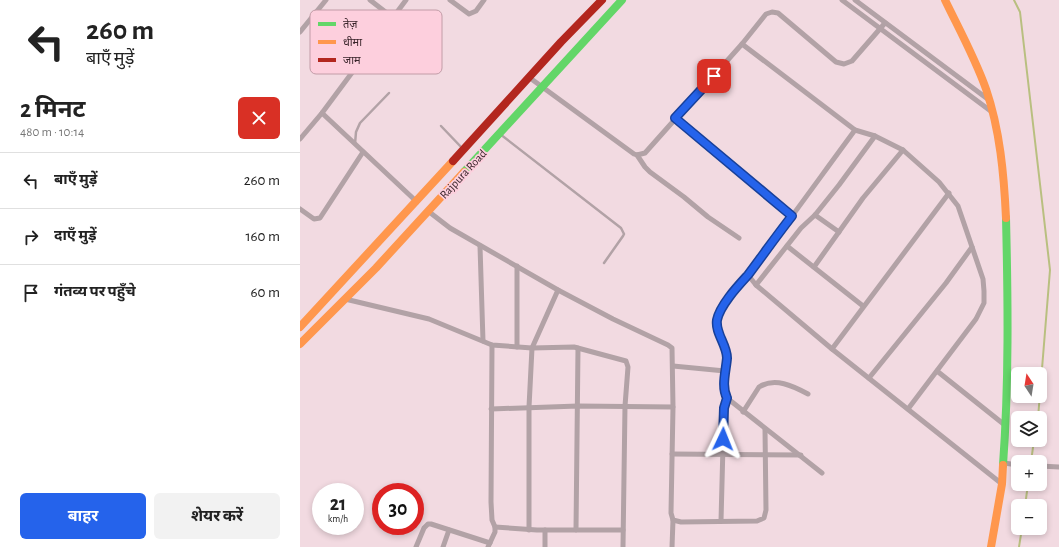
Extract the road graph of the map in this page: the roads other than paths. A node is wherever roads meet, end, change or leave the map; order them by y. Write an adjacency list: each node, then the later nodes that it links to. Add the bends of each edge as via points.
1 (326, 0): 11 (street)
2 (370, 0): 12 (street)
3 (406, 0): 13 (street)
4 (450, 0): 5 (street, via 469,14 476,11)
5 (484, 0)
6 (602, 0): 22 (main road, Rajpura Road)
7 (622, 0): 23 (main road, Rajpura Road)
8 (842, 0): 16 (street)
9 (855, 0): 15 (street)
10 (945, 0): 25 (main road, via 977,67)
11 (318, 10)
12 (383, 10)
13 (398, 10)
14 (310, 20): 17 (street)
15 (884, 23): 16 (street); 19 (street)
16 (880, 28): 18 (street, via 852,61 844,64 836,62 778,13 766,14); 20 (street)
17 (300, 32)
18 (742, 44): 28 (street); 30 (street)
19 (936, 61): 20 (street); 25 (street)
20 (932, 67): 27 (street)
21 (350, 74): 26 (street)
22 (530, 78): 23 (street); 35 (main road, Rajpura Road)
23 (542, 86): 31 (main road, Rajpura Road); 38 (street)
24 (389, 93): 34 (lane, via 360,123)
25 (989, 100): 27 (main road)
26 (322, 113): 33 (street); 34 (street)
27 (993, 113): 81 (main road, via 999,140 1005,197 1008,315)
28 (675, 118): 38 (street, via 645,153); 44 (street)
29 (441, 126): 35 (lane)
30 (855, 130): 32 (street); 44 (street)
31 (500, 133): 42 (main road, Rajpura Road); 50 (lane, via 621,228 624,236)
32 (875, 136): 36 (street); 43 (street)
33 (300, 139)
34 (355, 145): 37 (street)
35 (464, 150): 40 (main road, Rajpura Road)
36 (902, 150): 39 (street); 45 (street)
37 (363, 152): 40 (street); 41 (street, via 320,218 314,219)
38 (638, 156): 46 (street, via 650,172)
39 (949, 193): 49 (street, via 958,206); 57 (street)
40 (417, 202): 58 (main road, Rajpura Road)
41 (300, 209)
42 (428, 211): 47 (street); 56 (main road, Rajpura Road)
43 (815, 215): 45 (street); 48 (street, via 801,228)
44 (792, 216): 53 (street)
45 (839, 232): 52 (street)
46 (739, 238)
47 (480, 246): 51 (street); 61 (street)
48 (788, 246): 52 (street); 54 (street)
49 (972, 247): 69 (street, via 983,279 984,303 976,319); 71 (street)
50 (604, 263)
51 (517, 266): 55 (street); 64 (street)
52 (814, 266): 57 (street)
53 (748, 275): 54 (street); 70 (street, via 734,290 718,316 718,328 727,357)
54 (756, 285): 67 (street)
55 (558, 290): 65 (street); 68 (street, via 668,345 672,350)
56 (345, 299): 61 (street, via 429,319); 62 (main road, Rajpura Road)
57 (863, 306): 67 (street)
58 (310, 317): 59 (street); 60 (main road, Rajpura Road)
59 (300, 318)
60 (300, 327)
61 (483, 341): 63 (street)
62 (300, 343)
63 (492, 345): 64 (street); 78 (street)
64 (517, 347): 65 (street)
65 (532, 348): 66 (street); 76 (street)
66 (578, 348): 74 (street); 75 (street, via 626,361 628,367)
67 (832, 349): 71 (street)
68 (673, 366): 70 (street); 77 (street)
69 (936, 370): 79 (street); 81 (street)
70 (725, 371): 73 (street)
71 (869, 378): 79 (street)
72 (808, 394): 80 (street, via 785,384 763,385 759,387)
73 (727, 398): 80 (street); 84 (street, via 724,408)
74 (578, 406): 75 (street); 76 (street); 99 (street)
75 (625, 406): 77 (street); 100 (street)
76 (530, 407): 78 (street); 97 (street)
77 (673, 407): 83 (street)
78 (492, 409): 95 (street, via 490,502)
79 (908, 409): 92 (street)
80 (743, 412): 82 (street)
81 (1006, 426): 87 (main road)
82 (765, 429): 85 (street); 86 (street)
83 (672, 454): 84 (street); 93 (street)
84 (722, 454): 85 (street); 94 (street)
85 (764, 455): 86 (street); 94 (street, via 764,518 757,521)
86 (801, 455): 91 (street)
87 (1008, 464): 88 (street); 92 (main road)
88 (1011, 464)
89 (1047, 466): 90 (street)
90 (1059, 467)
91 (822, 473)
92 (1002, 484): 107 (main road)
93 (673, 520): 94 (street); 106 (street)
94 (721, 521)
95 (495, 527): 97 (street); 101 (street)
96 (450, 530): 101 (street); 102 (street, via 428,524); 103 (street)
97 (529, 530): 98 (street)
98 (545, 530): 99 (street); 104 (street)
99 (576, 530): 100 (street)
100 (623, 530): 105 (street)
101 (489, 545)
102 (416, 547)
103 (443, 547)
104 (545, 547)
105 (623, 547)
106 (672, 547)
107 (991, 547)

